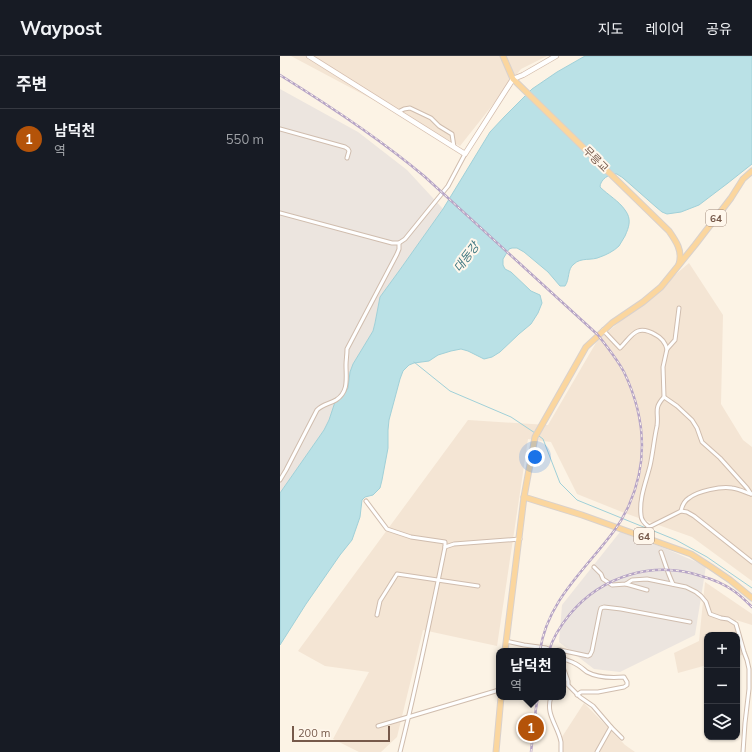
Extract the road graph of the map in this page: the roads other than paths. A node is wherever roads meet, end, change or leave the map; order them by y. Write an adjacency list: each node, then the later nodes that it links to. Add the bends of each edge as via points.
1 (309, 56): 5 (main road)
2 (503, 56): 4 (main road)
3 (555, 56): 4 (main road)
4 (513, 79): 8 (main road); 13 (main road, 무릉교, via 669,231 678,248)
5 (398, 112): 7 (main road); 7 (street, via 410,108 431,118 452,134)
6 (280, 128): 9 (street, via 348,148)
7 (454, 147): 8 (main road)
8 (465, 154): 12 (street, via 448,186)
9 (347, 158)
10 (752, 171): 13 (main road, 64, via 743,179)
11 (280, 213): 12 (street)
12 (399, 243): 18 (street, via 397,254 348,350 347,384 344,391 336,400 317,410)
13 (678, 265): 15 (main road, 64, via 661,287)
14 (679, 308): 16 (street, via 674,340)
15 (604, 330): 16 (street, via 620,348 631,335 645,329 662,338); 20 (main road, 64, via 586,347 535,437)
16 (667, 349): 17 (street)
17 (664, 397): 19 (street, via 692,420 702,442 720,458); 23 (street, via 657,408 658,419 642,498 641,517)
18 (280, 480)
19 (751, 495): 22 (street, via 733,488 705,491 689,498)
20 (524, 497): 24 (main road, 64); 25 (main road)
21 (366, 501): 26 (street, via 386,529 411,538 444,542)
22 (681, 511): 23 (street); 28 (street, via 694,516)
23 (649, 527): 24 (street)
24 (641, 533): 35 (main road, 64, via 691,554)
25 (520, 539): 26 (street, via 454,544); 38 (main road)
26 (445, 547): 30 (street)
27 (661, 552): 32 (street)
28 (752, 562)
29 (594, 567): 31 (street, via 608,584)
30 (438, 581): 33 (street); 36 (street, via 397,574 380,601); 49 (street)
31 (626, 584): 32 (street, via 632,580 647,579); 34 (street)
32 (673, 584): 57 (street, via 696,592 706,602 710,614 736,624 750,670)
33 (478, 586)
34 (647, 590)
35 (752, 598)
36 (377, 615)
37 (690, 622): 41 (street, via 604,607 600,611 590,655)
38 (506, 640): 39 (main road); 40 (street)
39 (505, 648)
40 (546, 648)
41 (566, 651)
42 (566, 660): 46 (street, via 592,674 624,677 627,682 624,687 581,692)
43 (566, 675): 44 (street)
44 (568, 686): 46 (street)
45 (496, 691): 49 (street)
46 (577, 695): 51 (street, via 593,706)
47 (501, 700): 54 (main road)
48 (550, 700): 55 (street, via 549,712 561,742)
49 (409, 716): 50 (street); 53 (street)
50 (378, 726)
51 (610, 727): 52 (street); 56 (street)
52 (622, 738)
53 (400, 752)
54 (496, 752)
55 (561, 752)
56 (597, 752)
57 (743, 752)

